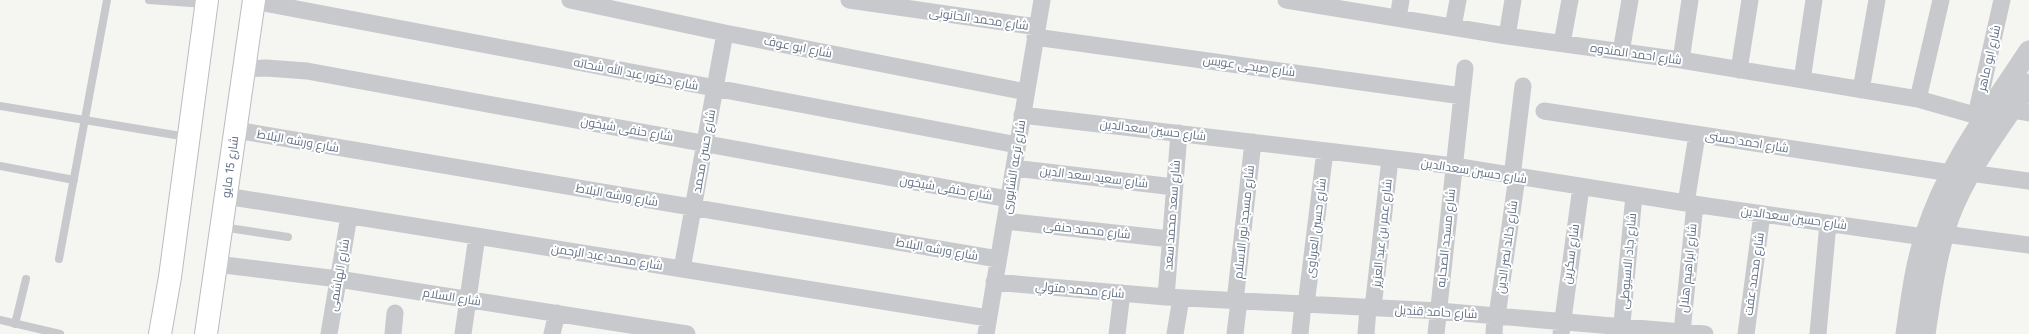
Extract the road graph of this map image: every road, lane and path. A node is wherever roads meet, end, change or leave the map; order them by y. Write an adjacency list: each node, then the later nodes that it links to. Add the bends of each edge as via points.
1 (107, 0): 46 (lane)
2 (149, 0): 19 (lane)
3 (570, 0): 24 (street, شارع ابو عوف)
4 (849, 0): 23 (street, شارع محمد الحانونى)
5 (1042, 0): 23 (street, شارع ترعه الشابورى)
6 (1287, 0): 20 (street, شارع احمد المندوه)
7 (1401, 0): 21 (street)
8 (1458, 0): 22 (street)
9 (1514, 0): 25 (street)
10 (1570, 0): 26 (street)
11 (1630, 0): 28 (street)
12 (1690, 0): 29 (street)
13 (1750, 0): 32 (street)
14 (1814, 0): 33 (street)
15 (1877, 0): 37 (street)
16 (1941, 0): 40 (street)
17 (2002, 0): 45 (street, شارع ابو ماهر)
18 (254, 1): 31 (main road, شارع 15 مايو); 36 (street, شارع دكتور عبد الله شحاته)
19 (206, 2): 50 (main road)
20 (1345, 4): 21 (street, شارع احمد المندوه)
21 (1398, 18): 22 (street, شارع احمد المندوه)
22 (1453, 27): 25 (street, شارع احمد المندوه)
23 (1036, 32): 38 (street, شارع ترعه الشابورى); 39 (street, شارع صبحى عويس)
24 (725, 33): 36 (street, شارع حسن محمد); 38 (street, شارع ابو عوف)
25 (1507, 36): 26 (street, شارع احمد المندوه)
26 (1562, 43): 28 (street, شارع احمد المندوه)
27 (2029, 50): 45 (street)
28 (1621, 52): 29 (street, شارع احمد المندوه)
29 (1681, 60): 32 (street, شارع احمد المندوه)
30 (1465, 68): 39 (street, شارع مسجد الصحابه)
31 (245, 69): 47 (main road, شارع 15 مايو); 52 (street, شارع حنفى شيخون, via 307,71)
32 (1740, 70): 33 (street, شارع احمد المندوه)
33 (1802, 80): 37 (street, شارع احمد المندوه)
34 (2029, 84): 43 (street)
35 (1523, 86): 60 (street, شارع خالد نصر الدين)
36 (715, 89): 52 (street, شارع حسن محمد); 53 (street, شارع دكتور عبد الله شحاته)
37 (1861, 90): 40 (street, شارع احمد المندوه)
38 (1026, 92): 44 (street, شارع ترعه الشابورى)
39 (1462, 96): 57 (street, شارع مسجد الصحابه)
40 (1918, 100): 45 (street, شارع احمد المندوه)
41 (0, 106): 46 (lane)
42 (1544, 111): 49 (street, شارع احمد حسنى)
43 (2020, 111): 59 (street)
44 (1022, 115): 48 (street, شارع حسين سعدالدين); 53 (street, شارع ترعه الشابورى)
45 (1981, 117): 59 (street)
46 (85, 120): 50 (lane); 61 (lane)
47 (236, 130): 66 (main road, شارع 15 مايو); 69 (street, شارع ورشه البلاط)
48 (1178, 133): 51 (street, شارع حسين سعدالدين); 63 (street, شارع سعد محمد سعد)
49 (1697, 135): 59 (street, شارع احمد حسنى); 68 (street, شارع ابراهيم هلال)
50 (188, 138): 105 (main road)
51 (1253, 142): 54 (street, شارع حسين سعدالدين); 90 (street, شارع مسجد نور الاسلام)
52 (705, 143): 67 (street, شارع حنفى شيخون); 69 (street, شارع حسن محمد)
53 (1017, 145): 58 (street, شارع ترعه الشابورى)
54 (1325, 151): 55 (street, شارع حسين سعدالدين); 91 (street, شارع حسين العرباوى)
55 (1390, 159): 57 (street, شارع حسين سعدالدين); 92 (street, شارع عمر بن عبد العزيز)
56 (0, 166): 61 (lane)
57 (1454, 166): 60 (street, شارع حسين سعدالدين); 93 (street, شارع مسجد الصحابه)
58 (1014, 168): 63 (street, شارع سعيد سعد الدين); 67 (street, شارع ترعه الشابورى)
59 (1961, 173): 62 (street, شارع احمد حسنى); 75 (street, via 1959,196)
60 (1514, 177): 64 (street, شارع حسين سعدالدين); 96 (street, شارع خالد نصر الدين)
61 (74, 180): 80 (lane)
62 (2029, 181)
63 (1174, 187): 78 (street, شارع سعد محمد سعد)
64 (1581, 187): 65 (street, شارع حسين سعدالدين); 100 (street, شارع سكرين)
65 (1634, 195): 68 (street, شارع حسين سعدالدين); 102 (street, شارع جاد الاسيوطى)
66 (226, 196): 71 (street, شارع محمد عبد الرحمن); 74 (main road, شارع 15 مايو)
67 (1008, 199): 72 (street, شارع ترعه الشابورى)
68 (1690, 204): 70 (street, شارع حسين سعدالدين); 103 (street, شارع ابراهيم هلال)
69 (693, 207): 81 (street, شارع ورشه البلاط); 83 (street, شارع حسن محمد)
70 (1762, 214): 73 (street, شارع حسين سعدالدين); 120 (street, شارع محمد عفت)
71 (348, 216): 76 (street, شارع محمد عبد الرحمن); 85 (street, شارع الهاشمى)
72 (1005, 221): 78 (street, شارع محمد حنفى); 81 (street, شارع ترعه الشابورى)
73 (1828, 223): 75 (street, شارع حسين سعدالدين); 121 (street)
74 (222, 227): 77 (lane); 82 (main road, شارع 15 مايو)
75 (1934, 235): 79 (street, شارع حسين سعدالدين); 122 (street, via 1920,252); 123 (street, via 1936,262)
76 (477, 236): 83 (street, شارع محمد عبد الرحمن); 89 (street)
77 (288, 237)
78 (1170, 239): 88 (street, شارع سعد محمد سعد)
79 (2029, 245)
80 (59, 259)
81 (998, 259): 86 (street, شارع ترعه الشابورى)
82 (216, 264): 85 (street, شارع السلام); 106 (main road, شارع 15 مايو)
83 (682, 269): 99 (street, شارع محمد عبد الرحمن)
84 (26, 278): 98 (lane)
85 (338, 279): 89 (street, شارع السلام); 107 (street, شارع الهاشمى)
86 (994, 282): 87 (street, شارع محمد متولي); 99 (street, شارع ترعه الشابورى)
87 (1122, 293): 88 (street, شارع محمد متولي); 112 (street)
88 (1173, 297): 90 (street, شارع حامد قنديل); 113 (street, شارع سعد محمد سعد)
89 (468, 300): 95 (street, شارع السلام); 109 (street)
90 (1237, 301): 91 (street, شارع حامد قنديل); 114 (street, شارع مسجد نور الاسلام)
91 (1304, 304): 92 (street, شارع حامد قنديل); 115 (street, شارع حسين العرباوى)
92 (1371, 308): 93 (street, شارع حامد قنديل); 116 (street, شارع عمر بن عبد العزيز)
93 (1439, 310): 96 (street, شارع حامد قنديل); 117 (street, شارع مسجد الصحابه)
94 (395, 313): 108 (street)
95 (557, 313): 101 (street, شارع السلام); 110 (street)
96 (1496, 316): 100 (street, شارع حامد قنديل); 118 (street, شارع خالد نصر الدين)
97 (0, 320): 98 (lane)
98 (15, 324): 104 (lane)
99 (987, 326)
100 (1561, 328): 102 (street, شارع حامد قنديل)
101 (649, 331): 111 (street, شارع السلام)
102 (1622, 331): 103 (street, شارع حامد قنديل)
103 (1682, 332): 119 (street, شارع حامد قنديل)
104 (60, 334)
105 (160, 334)
106 (206, 334)
107 (329, 334)
108 (393, 334)
109 (463, 334)
110 (552, 334)
111 (687, 334)
112 (1117, 334)
113 (1175, 334)
114 (1235, 334)
115 (1300, 334)
116 (1366, 334)
117 (1436, 334)
118 (1494, 334)
119 (1705, 334)
120 (1746, 334)
121 (1818, 334)
122 (1906, 334)
123 (1925, 334)

